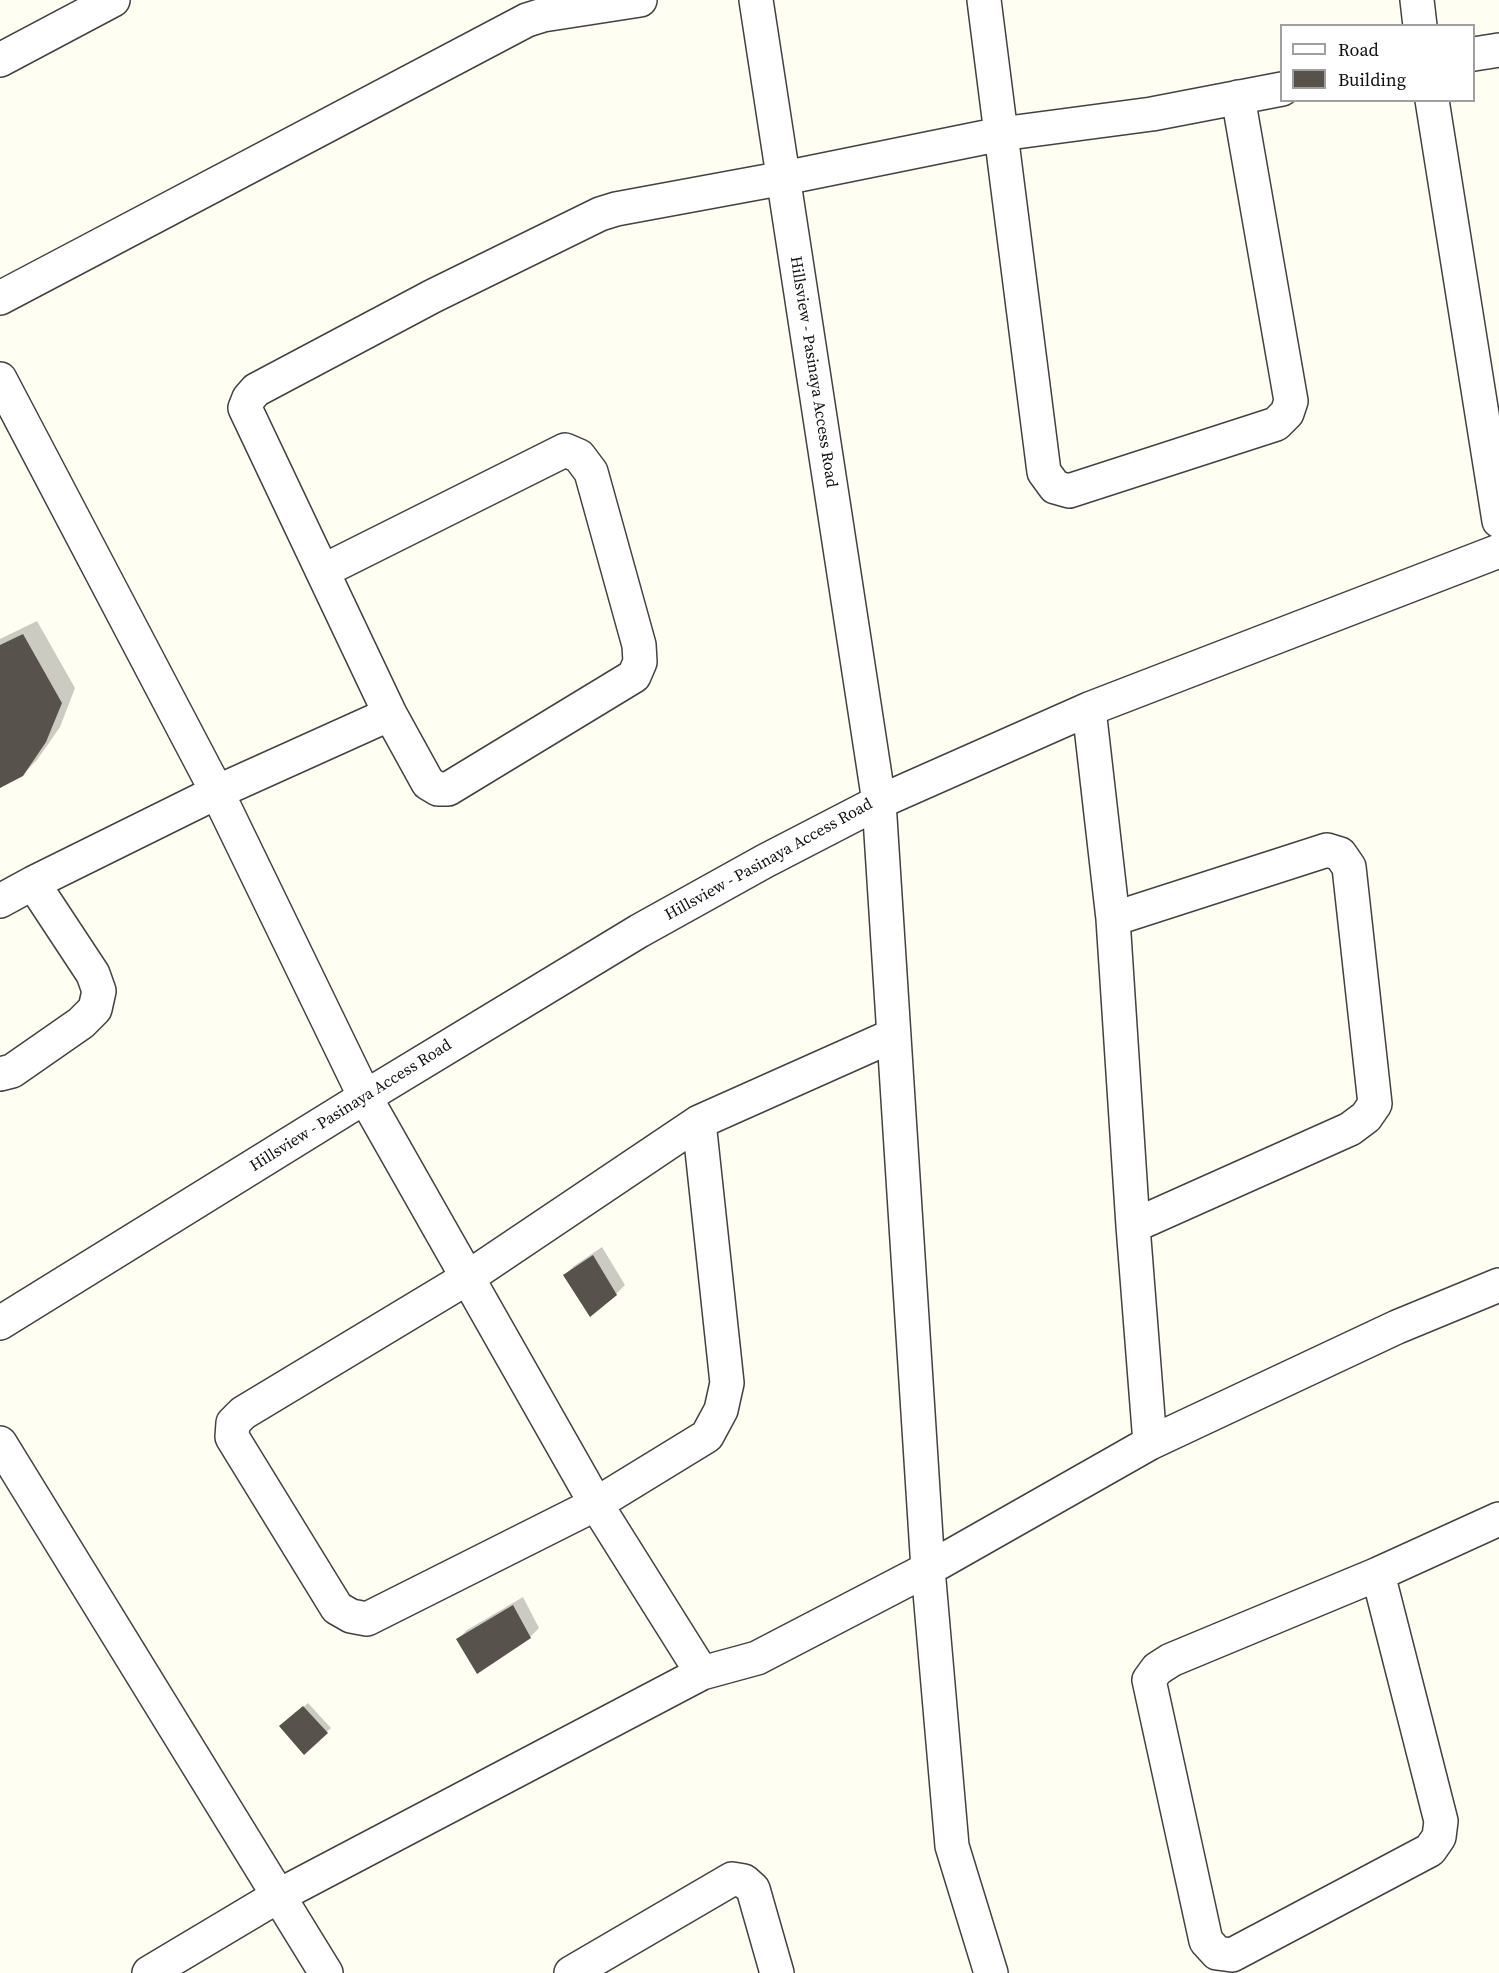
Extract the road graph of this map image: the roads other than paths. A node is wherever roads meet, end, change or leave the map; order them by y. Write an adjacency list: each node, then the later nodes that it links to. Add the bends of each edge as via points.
1 (113, 0): 9 (street)
2 (640, 0): 15 (street, via 527,20)
3 (756, 0): 14 (street, Hillsview - Pasinaya Access Road)
4 (984, 0): 13 (street)
5 (1416, 0): 6 (street)
6 (1420, 24)
7 (1499, 50): 8 (street)
8 (1475, 54)
9 (0, 60)
10 (1280, 88): 11 (street)
11 (1238, 96): 13 (street, via 1152,114); 13 (street, via 1291,400 1287,413 1276,424 1069,491 1056,488 1044,472)
12 (1432, 102): 17 (street)
13 (1001, 134): 14 (street)
14 (783, 178): 19 (street, via 600,214 433,296 256,390 245,408); 23 (street, Hillsview - Pasinaya Access Road)
15 (0, 298)
16 (0, 379): 22 (street)
17 (1499, 521)
18 (1499, 551): 20 (street)
19 (323, 571): 21 (street); 21 (street, via 565,450 579,456 591,472 639,645 640,662 634,676 448,789 428,783)
20 (1089, 709): 23 (street); 26 (street)
21 (390, 714): 22 (street)
22 (217, 792): 24 (street); 29 (street)
23 (879, 802): 27 (street); 29 (street, Hillsview - Pasinaya Access Road, via 649,926)
24 (33, 883): 25 (street); 28 (street, via 93,974 99,991 95,1009 81,1023 12,1071)
25 (0, 901)
26 (1113, 919): 31 (street); 31 (street, via 1327,850 1340,854 1349,867 1375,1104 1350,1129)
27 (894, 1035): 30 (street); 39 (street)
28 (0, 1074)
29 (365, 1097): 32 (street); 34 (street, Hillsview - Pasinaya Access Road)
30 (699, 1122): 32 (street); 37 (street, via 727,1383 721,1410 707,1436)
31 (1133, 1226): 36 (street)
32 (467, 1278): 37 (street); 37 (street, via 243,1413 233,1423 232,1437 337,1608 367,1619)
33 (1499, 1285): 36 (street, via 1414,1320)
34 (0, 1323)
35 (0, 1443): 42 (street)
36 (1150, 1443): 39 (street)
37 (596, 1504): 41 (street)
38 (1499, 1519): 40 (street)
39 (928, 1569): 41 (street, via 757,1658); 47 (street, via 952,1846)
40 (1377, 1574): 40 (street, via 1171,1660 1149,1680 1206,1941 1217,1953 1232,1955 1243,1950 1430,1851 1439,1837 1441,1821)
41 (702, 1674): 42 (street)
42 (279, 1896): 43 (street); 44 (street)
43 (150, 1973)
44 (326, 1973)
45 (571, 1973): 46 (street, via 732,1880 744,1881 753,1889)
46 (777, 1973)
47 (990, 1973)

